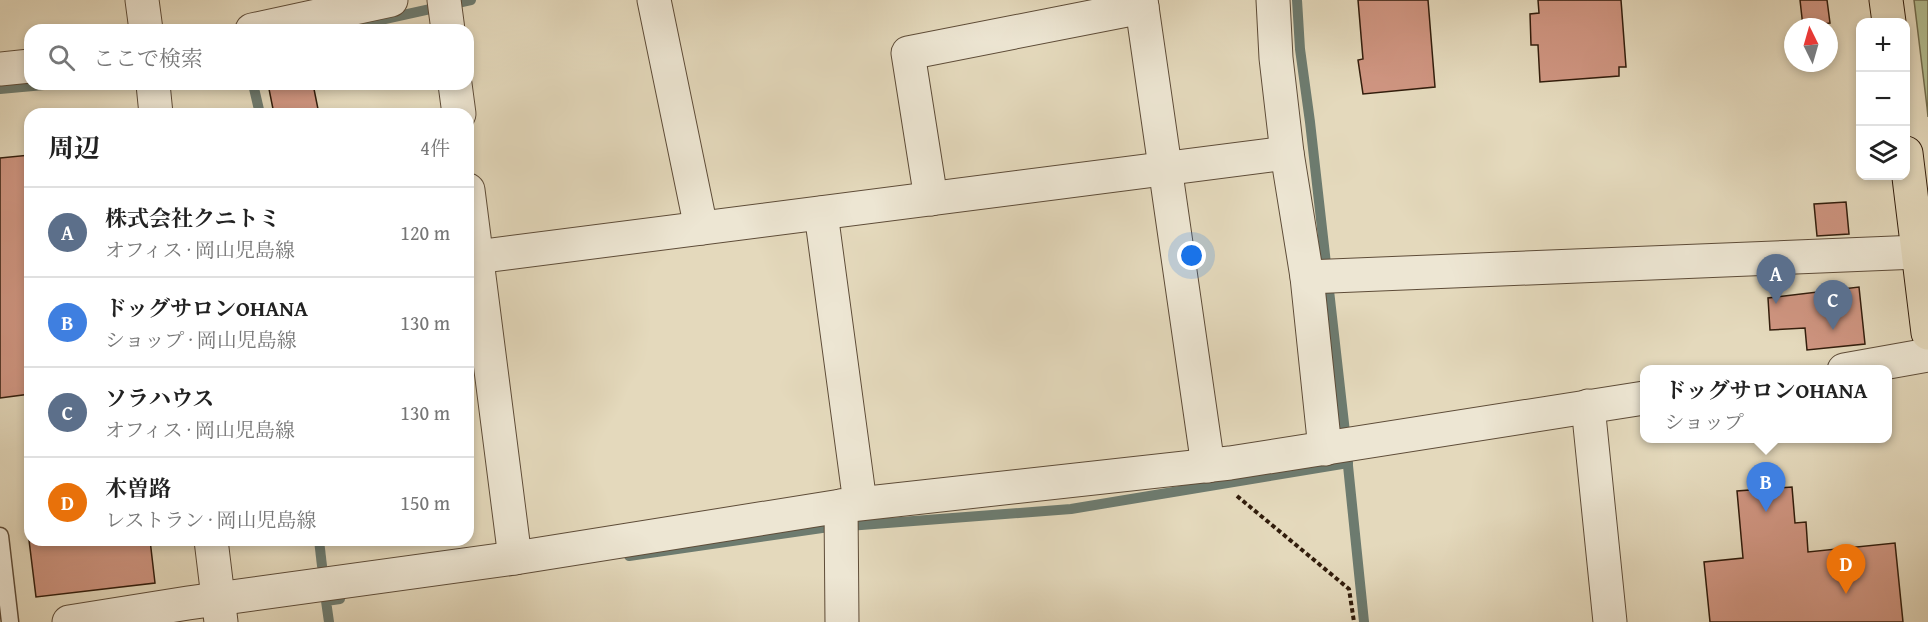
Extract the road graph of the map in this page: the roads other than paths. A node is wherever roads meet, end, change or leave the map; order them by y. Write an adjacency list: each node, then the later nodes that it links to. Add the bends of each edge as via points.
1 (142, 0): 8 (street)
2 (391, 0): 9 (street)
3 (654, 0): 21 (street)
4 (1273, 0): 16 (street)
5 (1886, 0): 7 (main road)
6 (1141, 4): 17 (street); 19 (street, via 908,52)
7 (1888, 18)
8 (145, 24)
9 (280, 24)
10 (24, 67): 11 (street)
11 (0, 69)
12 (154, 90): 14 (street)
13 (456, 90): 15 (street)
14 (155, 108)
15 (458, 108)
16 (1287, 153): 17 (street); 25 (street)
17 (1165, 169): 19 (street); 32 (street)
18 (1909, 180): 23 (main road)
19 (931, 199): 20 (street)
20 (821, 213): 21 (street); 33 (street)
21 (701, 228): 24 (street)
22 (474, 239): 24 (street)
23 (1918, 252): 25 (street); 26 (main road)
24 (476, 256): 36 (street)
25 (1321, 277): 31 (street)
26 (1928, 333)
27 (1928, 355): 28 (street)
28 (1868, 365)
29 (1640, 399): 30 (street)
30 (1588, 406): 31 (street); 41 (street)
31 (1338, 447): 32 (street)
32 (1208, 466): 33 (street)
33 (846, 515): 36 (street); 40 (street)
34 (0, 536): 38 (lane)
35 (212, 546): 37 (street)
36 (514, 558): 37 (street)
37 (220, 611): 39 (street)
38 (10, 622)
39 (69, 622)
40 (842, 622)
41 (1610, 622)

